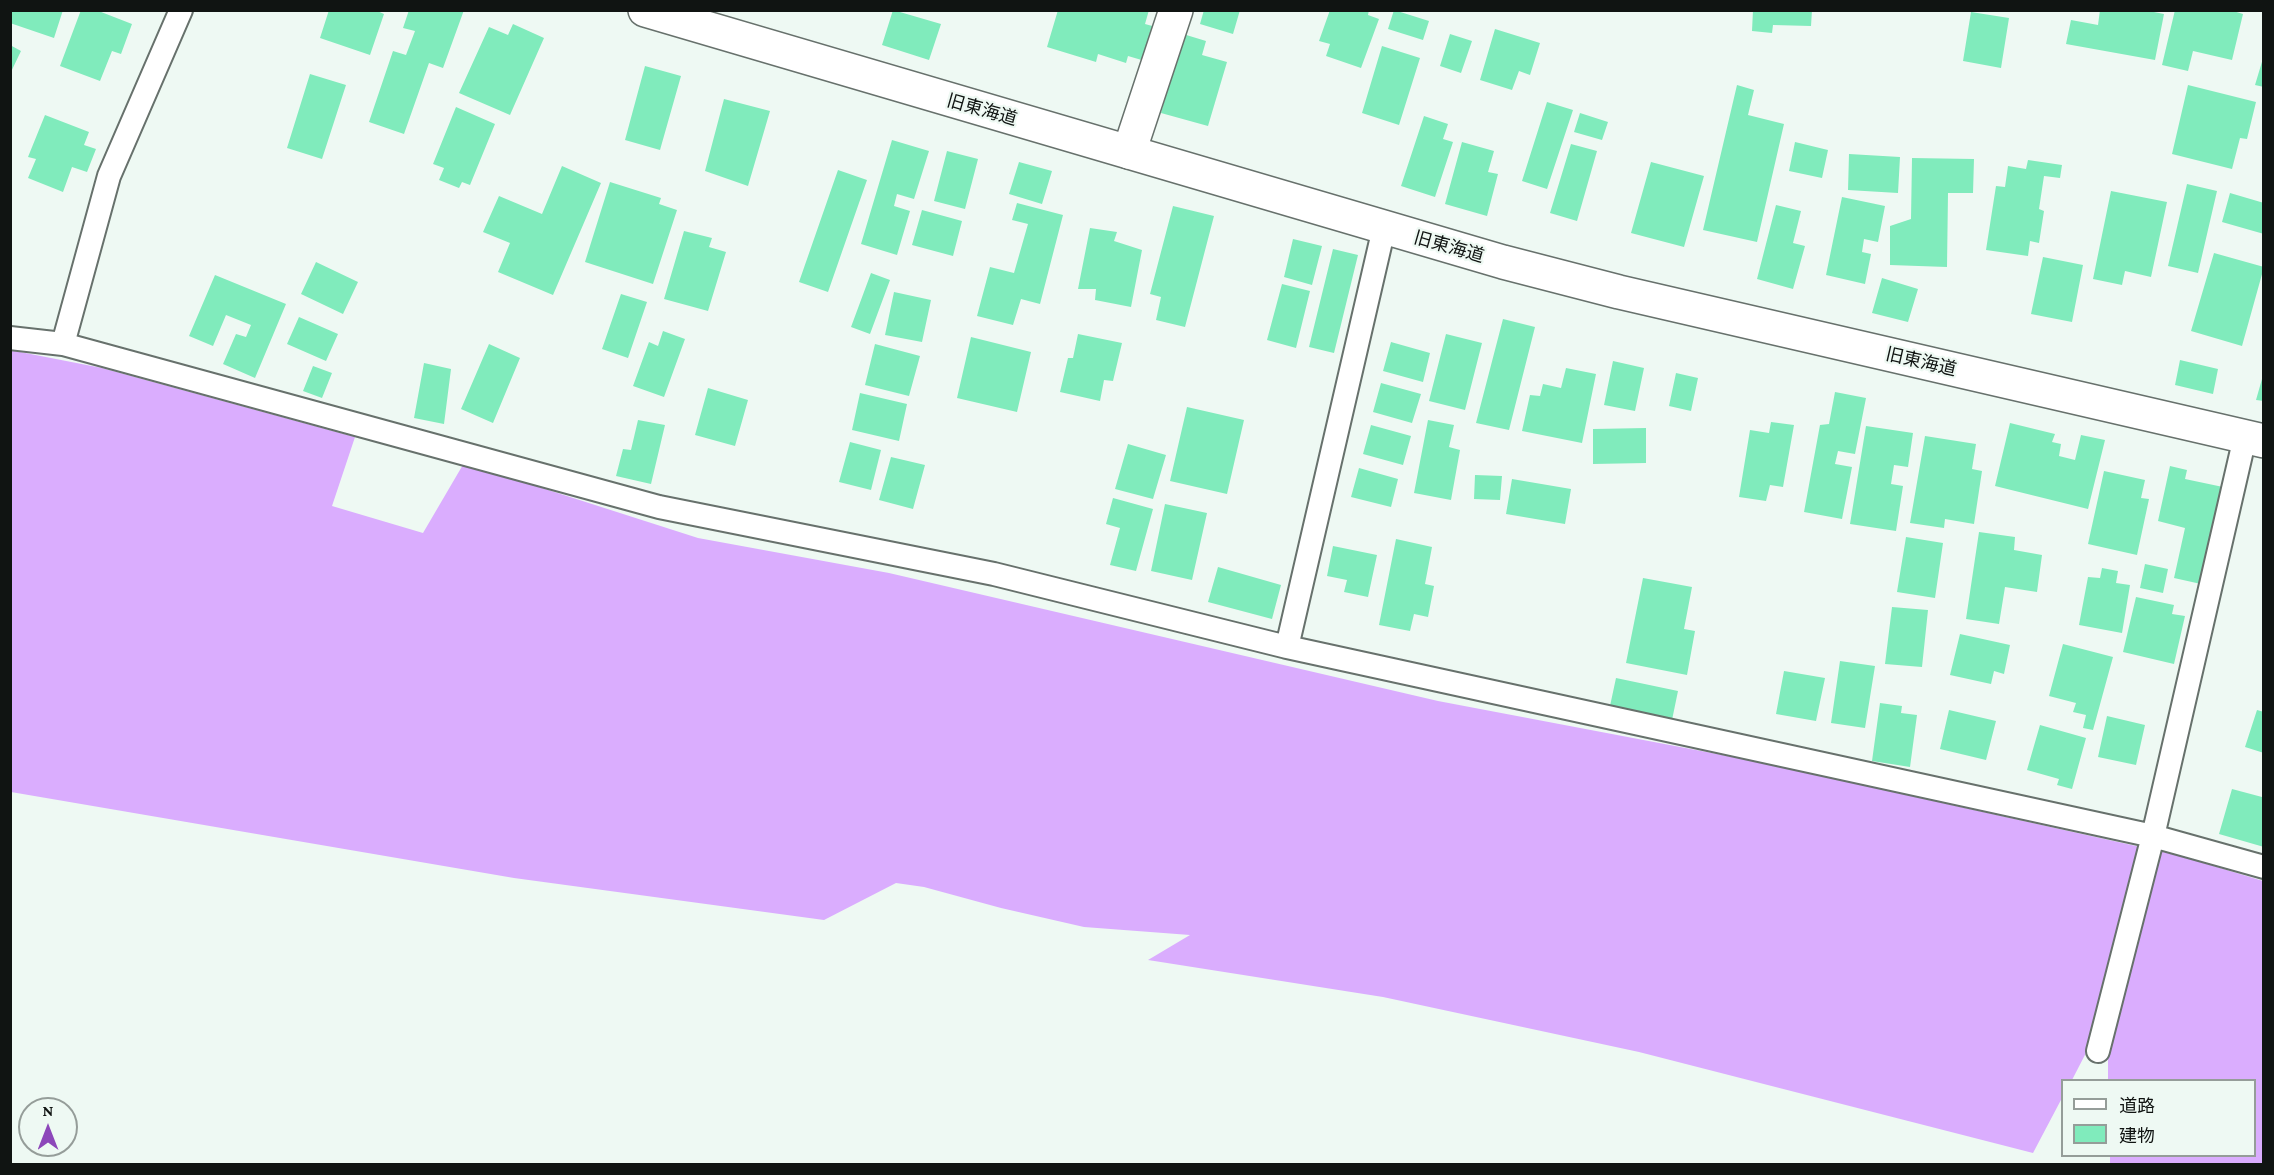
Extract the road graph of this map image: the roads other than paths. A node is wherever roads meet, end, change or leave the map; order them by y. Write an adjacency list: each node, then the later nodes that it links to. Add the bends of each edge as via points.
1 (181, 10): 7 (lane, via 110,176)
2 (1176, 10): 4 (main road)
3 (659, 13): 4 (main road, 旧東海道)
4 (1129, 152): 5 (main road, 旧東海道)
5 (1384, 228): 8 (main road, 旧東海道, via 1618,292); 9 (lane)
6 (10, 338): 7 (lane)
7 (63, 344): 9 (lane, via 659,507 994,574)
8 (2254, 439): 10 (lane)
9 (1287, 647): 10 (lane)
10 (2154, 836): 11 (lane); 12 (lane)
11 (2264, 867)
12 (2098, 1052)

